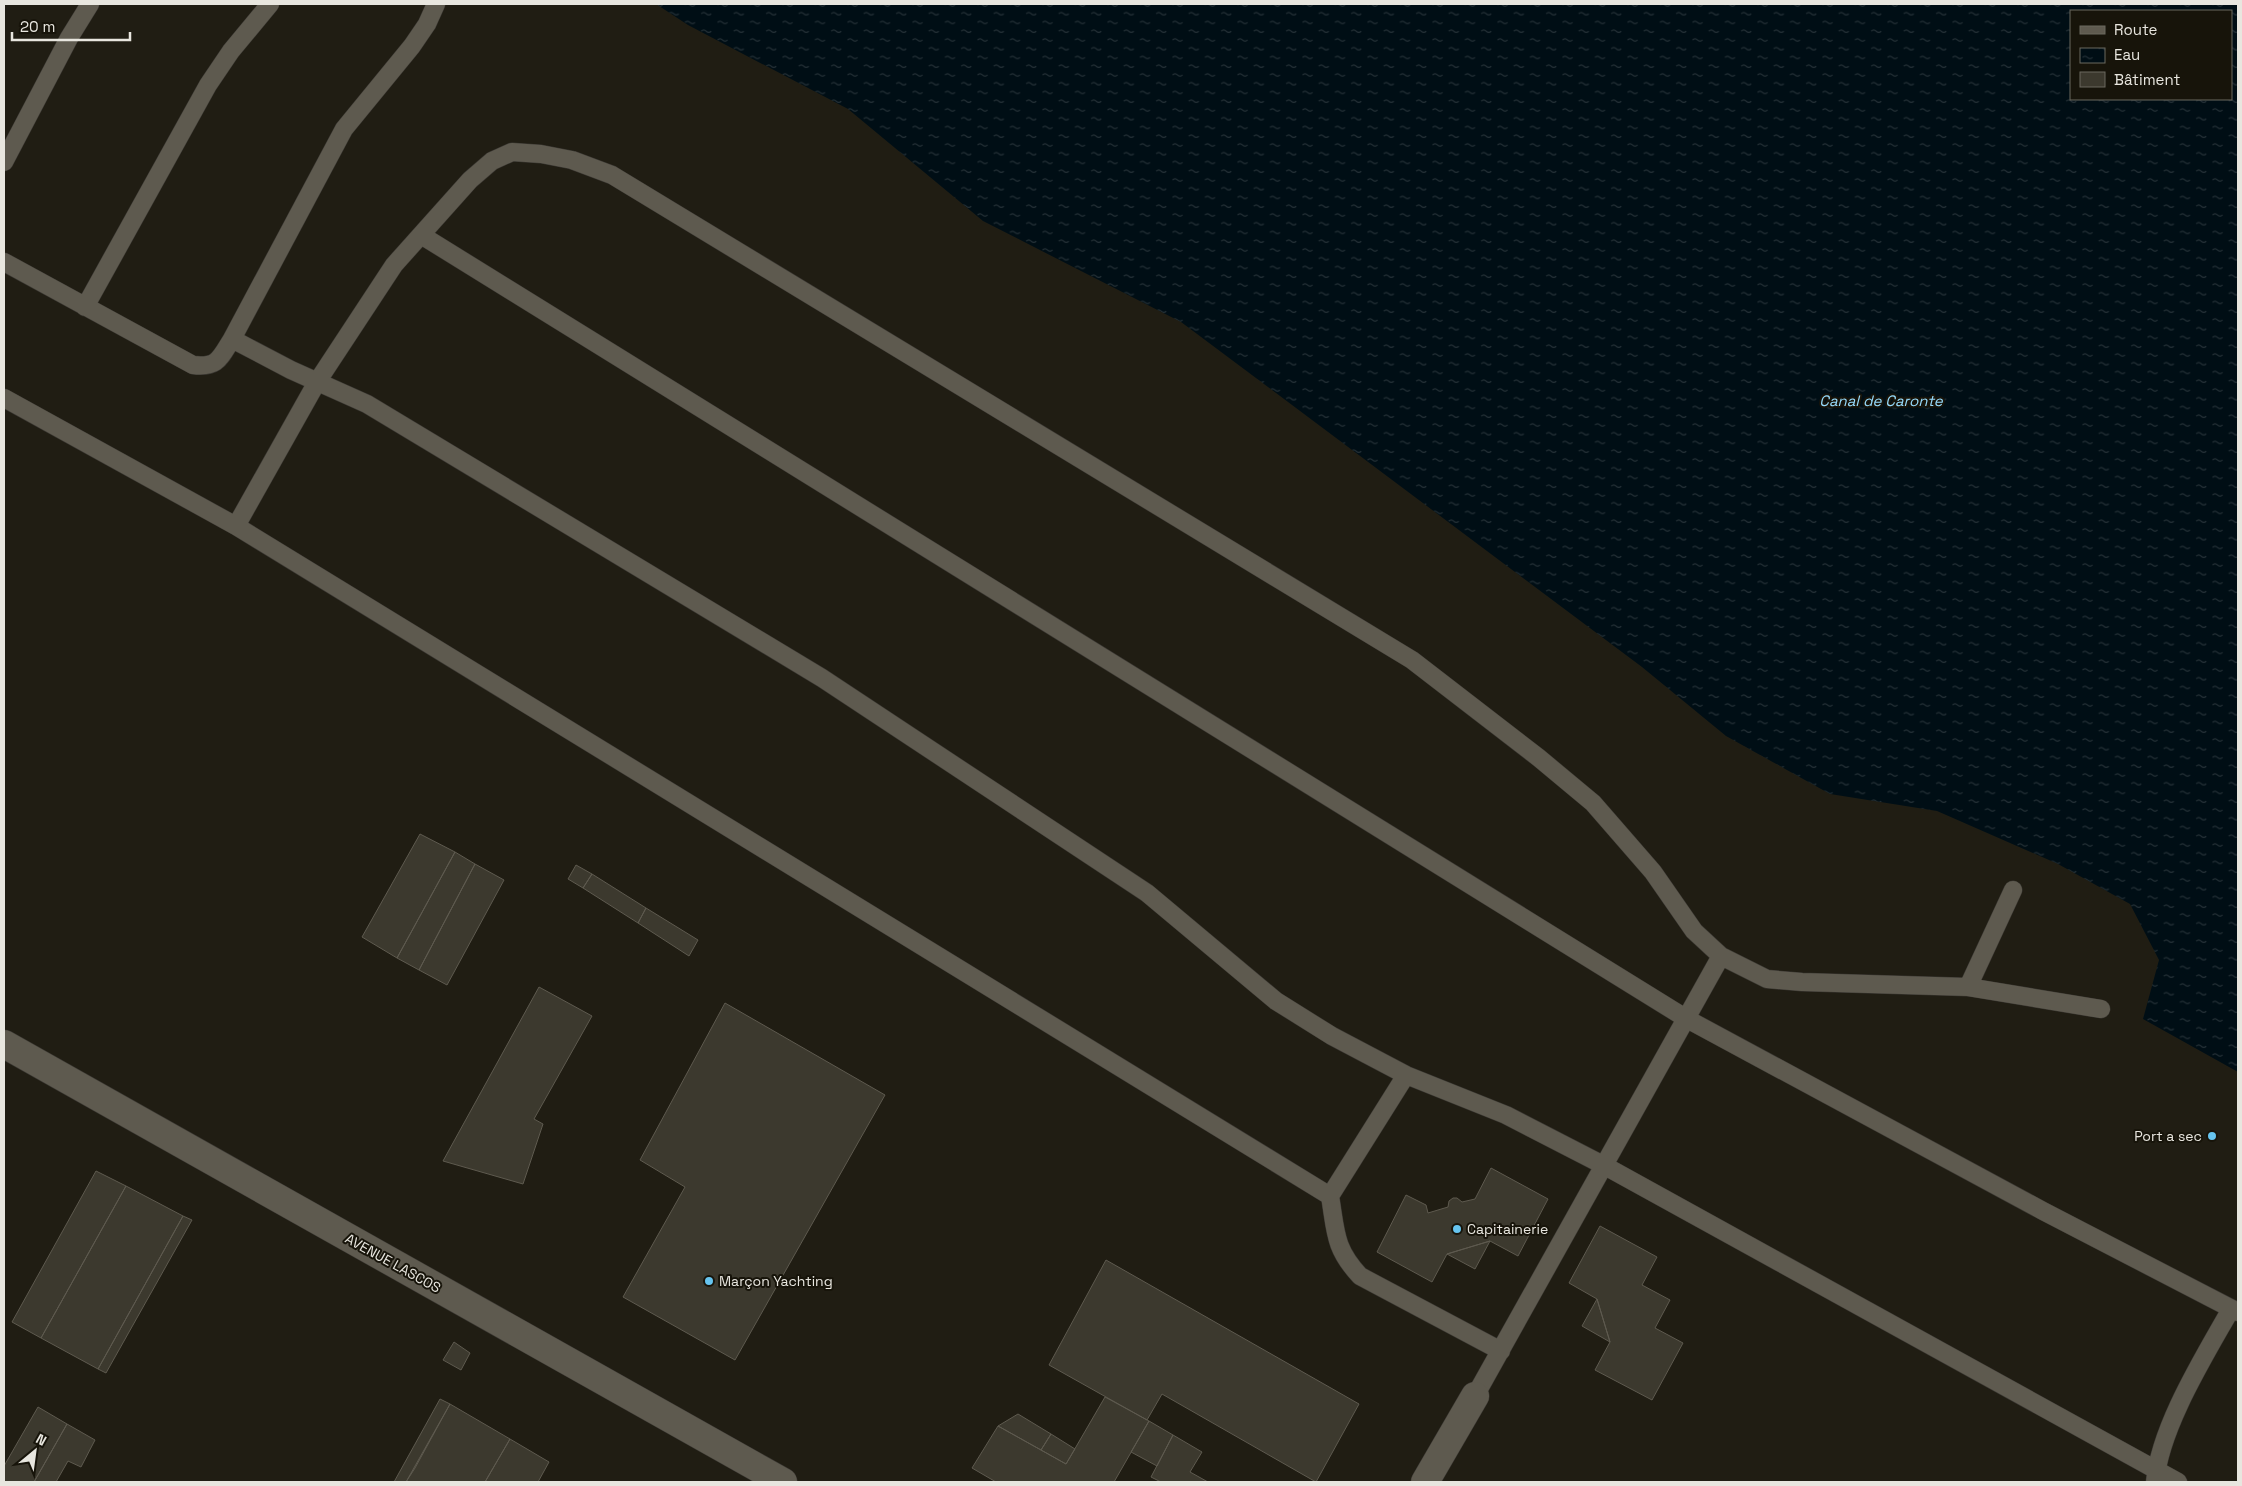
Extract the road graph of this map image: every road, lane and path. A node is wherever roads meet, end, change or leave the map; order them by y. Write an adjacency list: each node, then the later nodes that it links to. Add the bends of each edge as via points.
1 (90, 4): 4 (lane)
2 (270, 4): 7 (lane, via 208,85)
3 (436, 4): 8 (lane, via 412,46 344,129)
4 (4, 162)
5 (421, 235): 9 (lane, via 394,265); 13 (lane, via 470,180 492,161 512,152 572,160 612,175 1412,660 1593,803 1653,872 1694,931); 16 (lane)
6 (4, 262): 7 (lane)
7 (85, 307): 8 (lane, via 193,365 208,367 219,360)
8 (232, 339): 9 (lane)
9 (317, 382): 11 (lane); 18 (lane, via 367,404 822,678 1147,893 1276,1001 1332,1036)
10 (4, 398): 11 (lane)
11 (236, 526): 20 (lane)
12 (2013, 890): 14 (lane)
13 (1721, 956): 14 (lane, via 1767,979); 16 (lane)
14 (1968, 987): 15 (lane)
15 (2101, 1009)
16 (1687, 1019): 19 (lane); 21 (lane, via 2043,1211)
17 (4, 1044): 25 (street, AVENUE LASCOS)
18 (1406, 1075): 19 (lane, via 1506,1116); 20 (lane)
19 (1605, 1166): 22 (lane); 24 (lane)
20 (1330, 1196): 22 (lane, via 1339,1249 1360,1276)
21 (2235, 1310): 24 (lane, via 2191,1382 2163,1444)
22 (1501, 1351): 23 (lane)
23 (1475, 1396): 26 (street)
24 (2156, 1477): 27 (lane)
25 (783, 1482)
26 (1425, 1482)
27 (2178, 1482)

